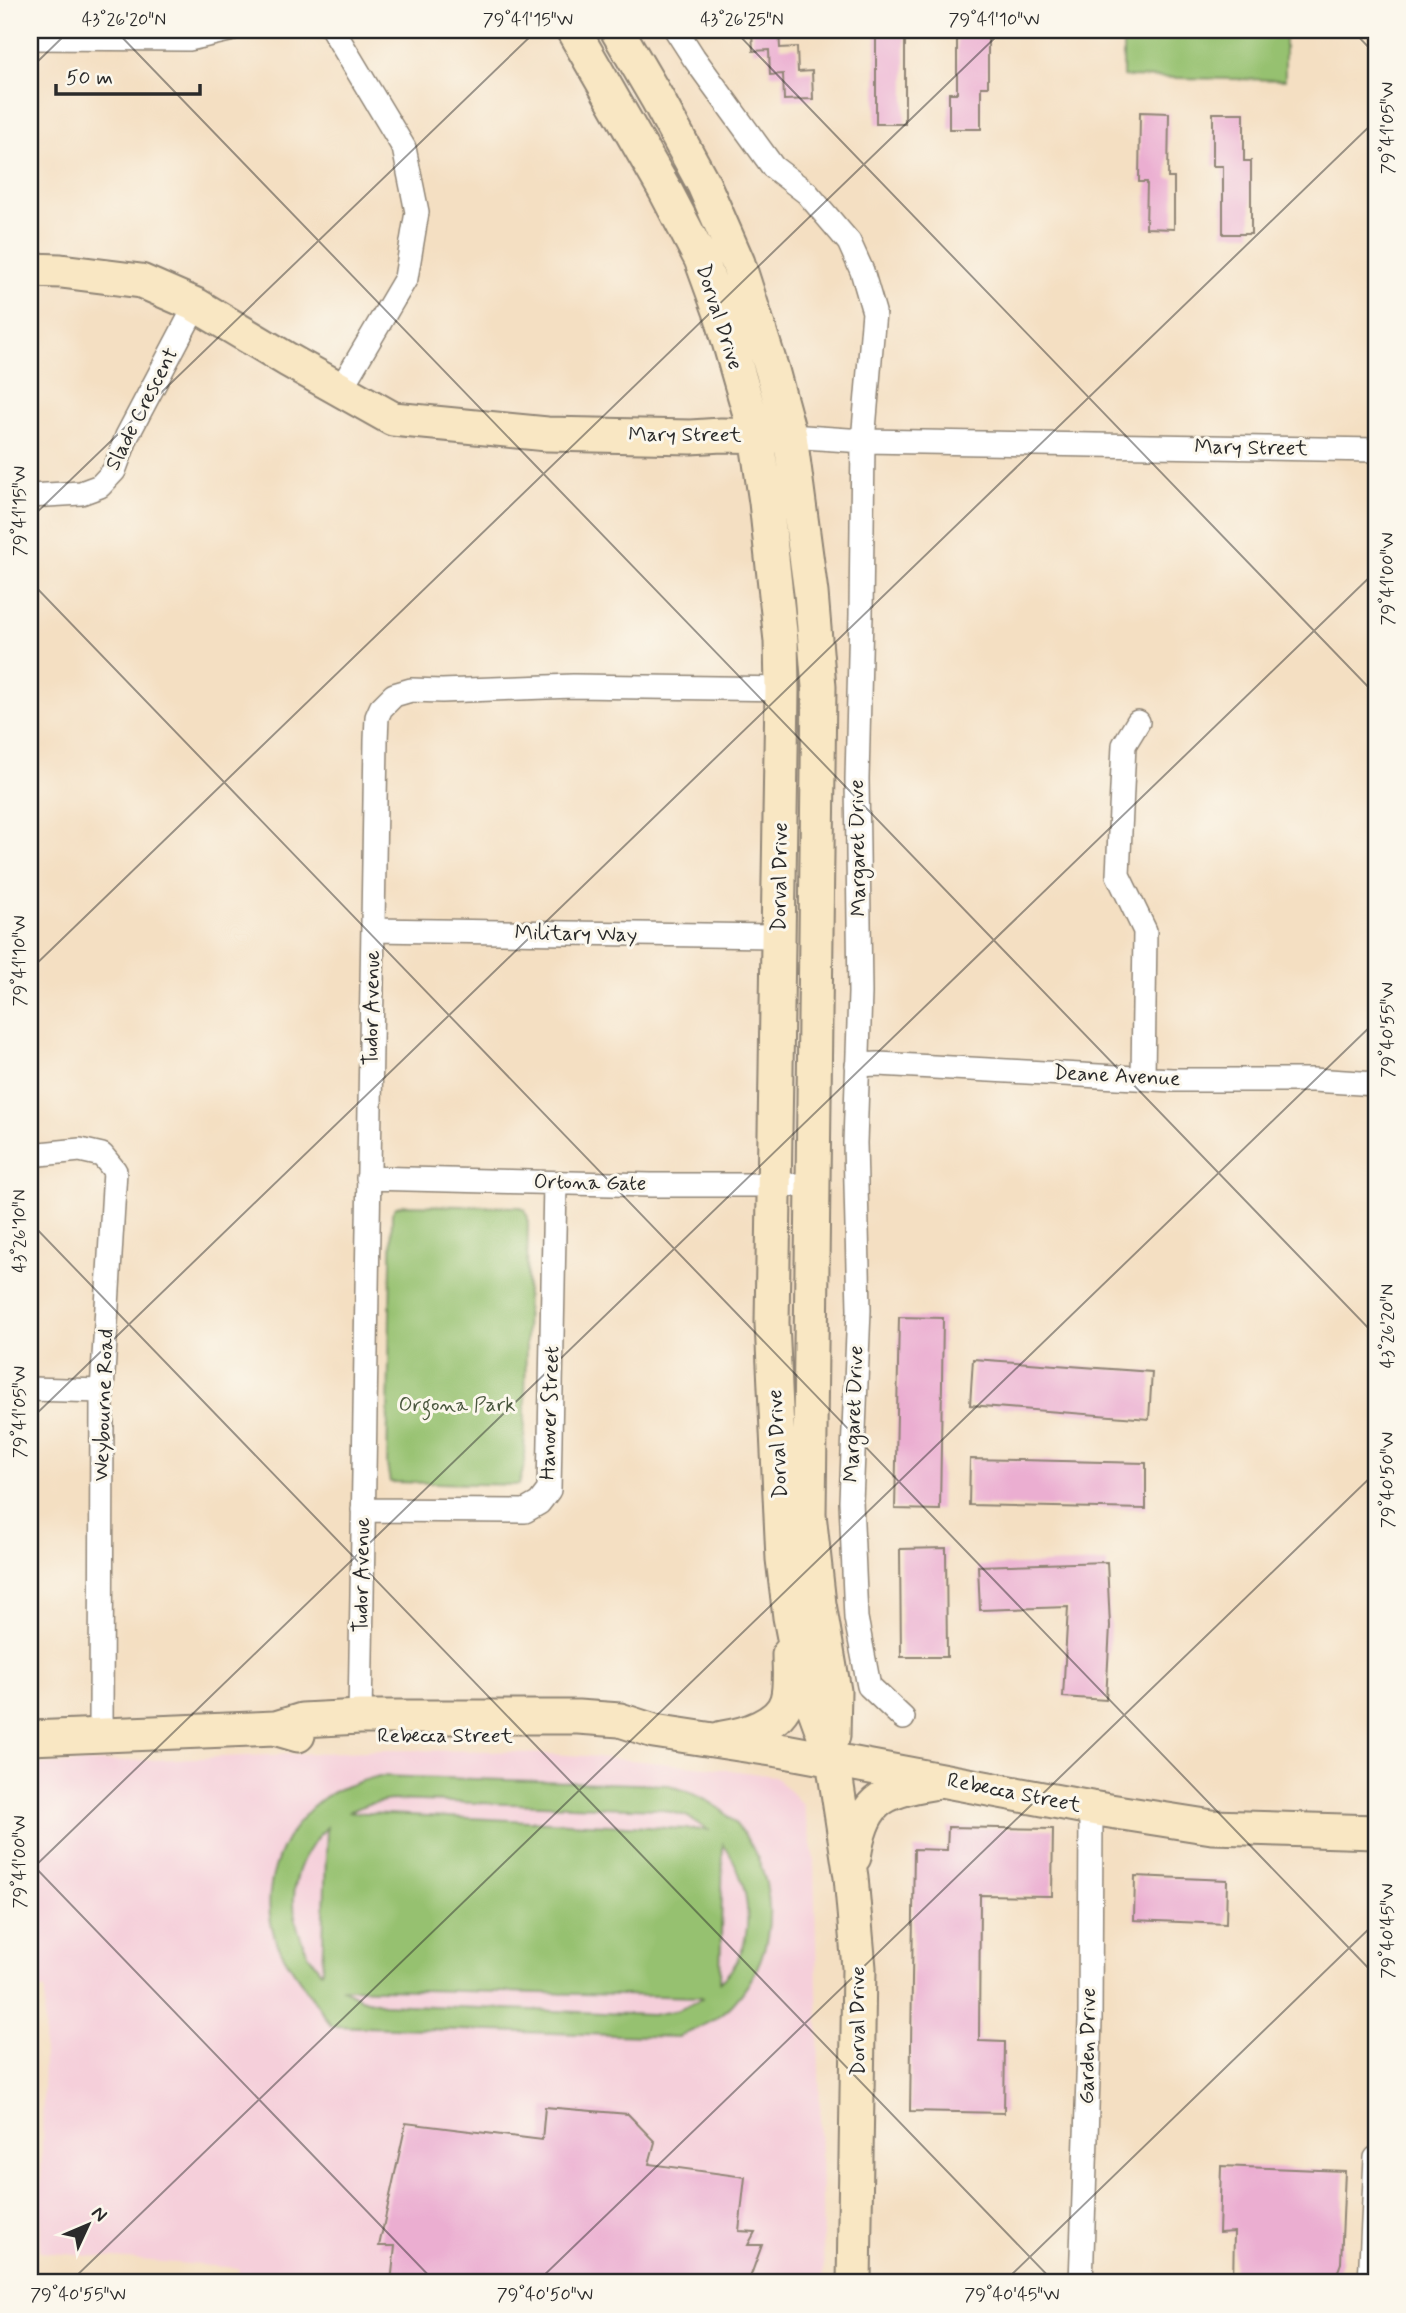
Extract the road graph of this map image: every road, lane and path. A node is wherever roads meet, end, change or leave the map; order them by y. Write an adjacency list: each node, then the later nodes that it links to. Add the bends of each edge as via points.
1 (229, 30): 6 (street, via 190,39)
2 (333, 30): 9 (street, via 404,148 417,212 406,278)
3 (573, 30): 10 (main road, Dorval Drive, via 701,259)
4 (617, 30): 11 (main road, Dorval Drive, via 704,185 738,263)
5 (676, 30): 12 (street, Margaret Drive, via 773,167 807,193 849,242 874,312)
6 (30, 38)
7 (30, 270): 8 (main road, Mary Street, via 141,281)
8 (196, 305): 9 (main road, Mary Street); 14 (street, Slade Crescent, via 127,436 114,471 100,486 81,493)
9 (340, 390): 10 (main road, Mary Street, via 393,419 547,434)
10 (756, 435): 11 (main road, Mary Street); 15 (main road, Dorval Drive, via 780,627)
11 (790, 436): 12 (street, Mary Street); 26 (main road, Dorval Drive, via 819,687)
12 (863, 441): 13 (street, Mary Street); 19 (street, Margaret Drive)
13 (1376, 450)
14 (30, 496)
15 (782, 689): 17 (street, Tudor Avenue, via 573,686 411,690 394,695 377,718); 18 (main road, Dorval Drive)
16 (1138, 722): 20 (street, via 1124,745 1118,875 1145,931)
17 (373, 930): 18 (street, Military Way); 23 (street, Tudor Avenue)
18 (779, 936): 25 (main road, Dorval Drive)
19 (858, 1065): 20 (street, Deane Avenue); 32 (street, Margaret Drive, via 859,1310 851,1501 856,1618 869,1686)
20 (1143, 1078): 21 (street, Deane Avenue)
21 (1376, 1084)
22 (30, 1155): 28 (street, Weybourne Road, via 80,1150 102,1155 115,1171)
23 (368, 1178): 24 (street, Ortona Gate); 29 (street, Tudor Avenue)
24 (555, 1183): 25 (street, Ortona Gate); 29 (street, Hanover Street, via 549,1490 525,1511)
25 (774, 1185): 26 (street, Ortona Gate); 30 (main road, Dorval Drive, via 772,1324)
26 (812, 1185): 38 (main road, Dorval Drive, via 809,1514 834,1691)
27 (30, 1389): 28 (street)
28 (102, 1391): 35 (street, Weybourne Road)
29 (363, 1510): 31 (street, Tudor Avenue)
30 (790, 1617): 37 (main road, via 790,1682 783,1708 756,1729); 38 (main road, Dorval Drive, via 800,1669)
31 (360, 1717): 33 (main road, Rebecca Street, via 302,1720); 34 (main road, Rebecca Street, via 578,1717 620,1720)
32 (903, 1718)
33 (276, 1728): 34 (main road, Rebecca Street, via 304,1736 501,1735 629,1742); 35 (main road, Rebecca Street)
34 (654, 1731): 37 (main road, Rebecca Street)
35 (101, 1734): 36 (main road, Rebecca Street)
36 (30, 1738)
37 (706, 1740): 38 (main road, Rebecca Street)
38 (833, 1760): 39 (main road, Rebecca Street); 42 (main road, Dorval Drive)
39 (949, 1780): 40 (main road, Rebecca Street); 42 (main road, via 903,1788 875,1801 857,1836)
40 (1091, 1808): 41 (main road, Rebecca Street, via 1212,1826); 45 (street, Garden Drive)
41 (1376, 1832)
42 (851, 1877): 44 (main road, Dorval Drive, via 859,1968)
43 (1376, 2158): 46 (street)
44 (854, 2283)
45 (1081, 2283)
46 (1370, 2283)

